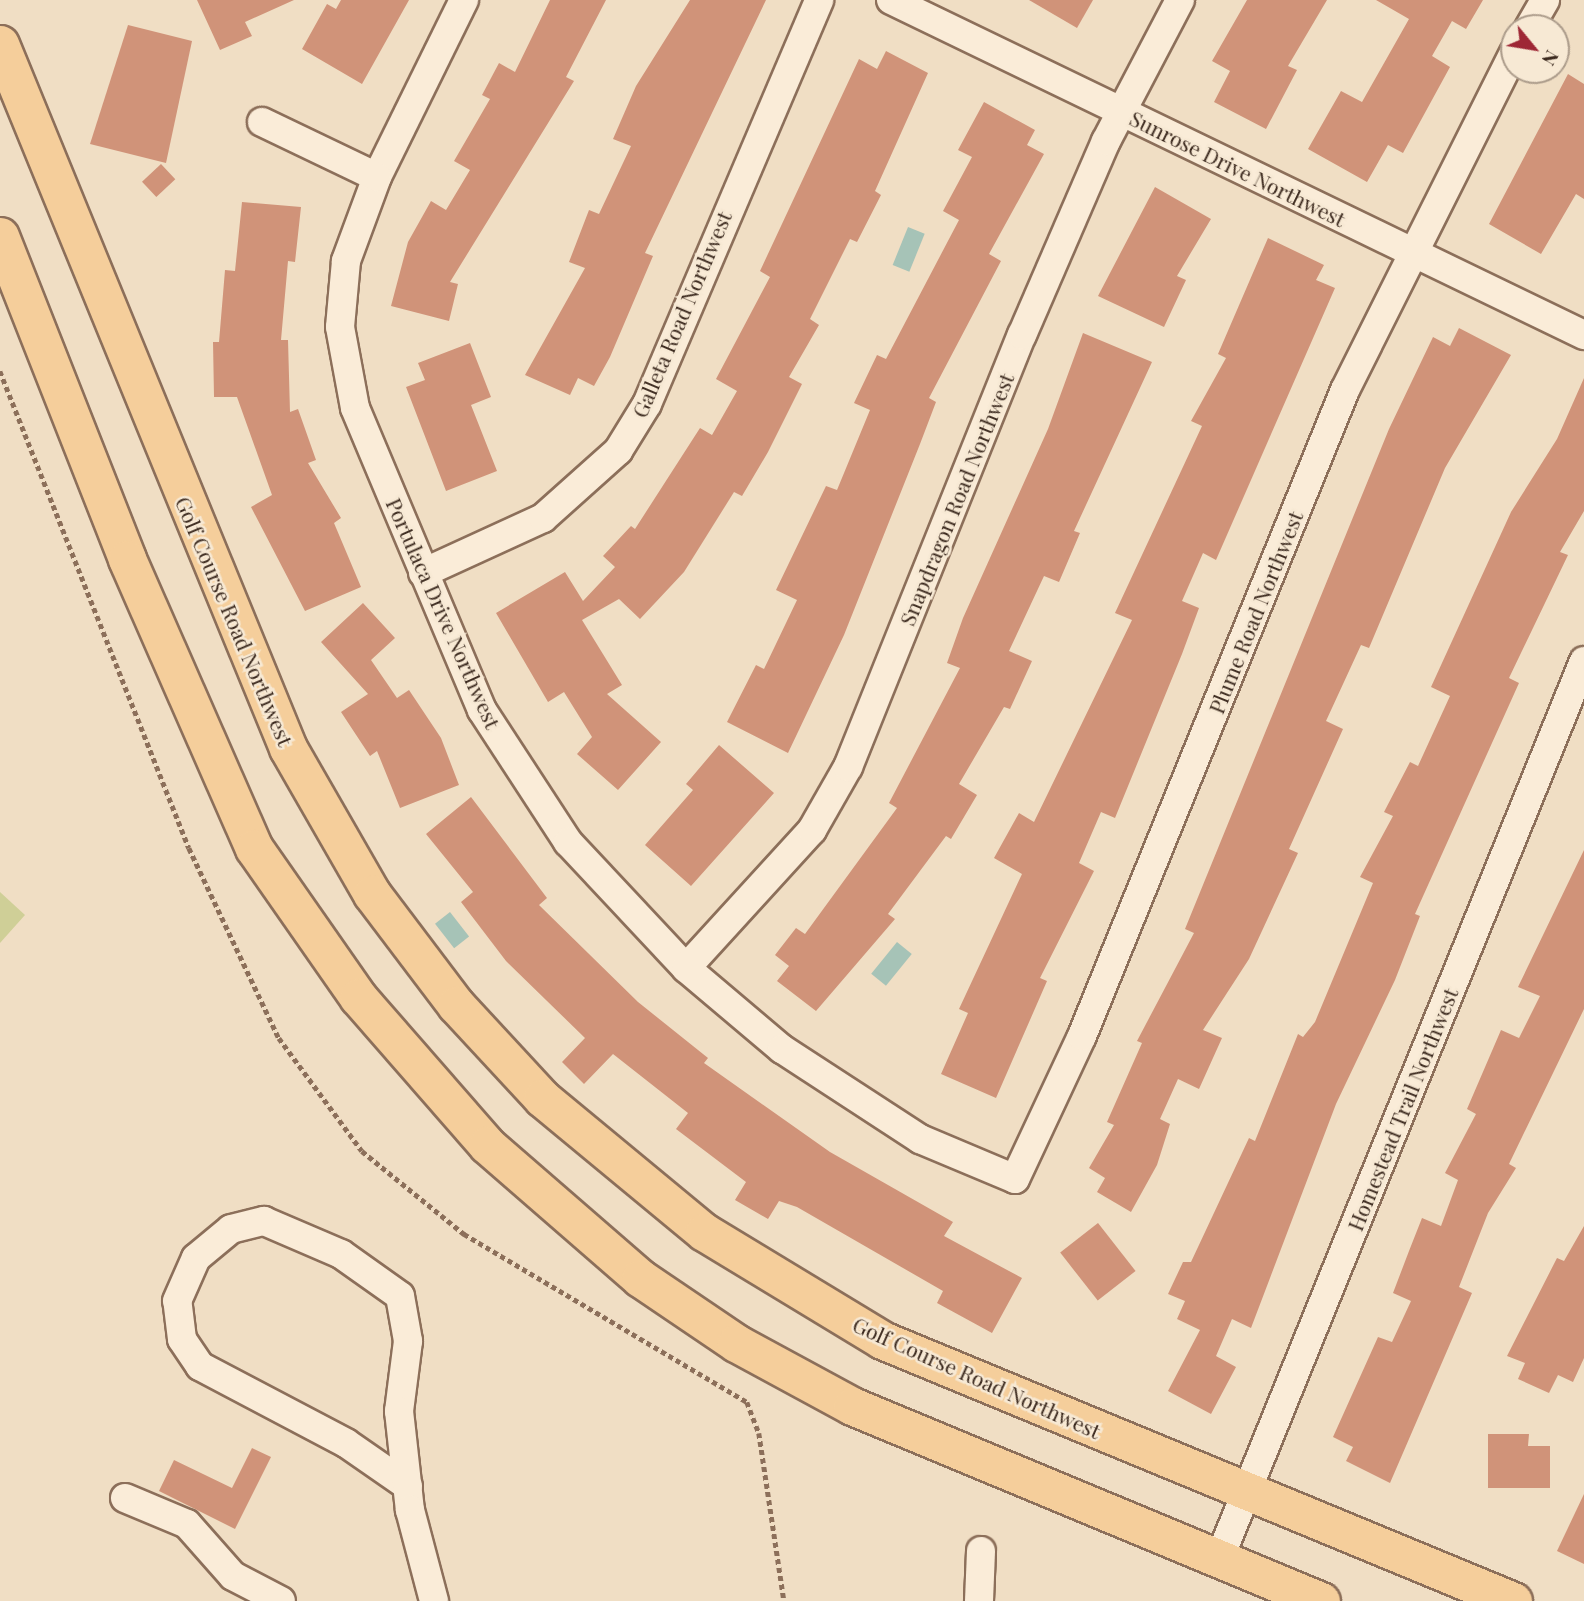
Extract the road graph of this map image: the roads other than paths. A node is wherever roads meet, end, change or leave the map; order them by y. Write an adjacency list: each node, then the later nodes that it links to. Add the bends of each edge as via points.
1 (464, 0): 9 (street, Portulaca Drive Northwest)
2 (819, 0): 13 (street, Galleta Road Northwest, via 647,404 618,451 543,518)
3 (891, 0): 7 (street, Sunrose Drive Northwest)
4 (1180, 0): 7 (street, Snapdragon Road Northwest)
5 (0, 44): 18 (main road, Golf Course Road Northwest, via 288,748 372,894 456,1005 581,1135 777,1280 882,1340)
6 (1500, 80): 11 (street, Plume Road Northwest)
7 (1120, 111): 11 (street, Sunrose Drive Northwest); 15 (street, Snapdragon Road Northwest, via 1022,335 848,766 813,830)
8 (262, 122): 9 (street)
9 (377, 177): 13 (street, Portulaca Drive Northwest, via 346,261 343,369)
10 (0, 236): 21 (main road, via 127,559 248,836 358,998 417,1072 487,1145 640,1278 736,1343 852,1406)
11 (1411, 251): 12 (street, Sunrose Drive Northwest); 16 (street, Plume Road Northwest, via 1345,390 1082,1035)
12 (1584, 335)
13 (423, 573): 15 (street, Portulaca Drive Northwest, via 482,710 561,831)
14 (1584, 661): 18 (street, Homestead Trail Northwest)
15 (686, 968): 16 (street, Portulaca Drive Northwest, via 782,1049 920,1139)
16 (1015, 1179)
17 (408, 1486): 17 (street, via 399,1411 408,1341 400,1296 341,1254 264,1221 231,1229 196,1258 177,1301 182,1339 200,1366 346,1443); 23 (street)
18 (1246, 1492): 21 (street, Homestead Trail Northwest); 26 (main road, Golf Course Road Northwest)
19 (125, 1498): 22 (street, via 187,1524 233,1576)
20 (981, 1551): 24 (street)
21 (1220, 1557): 25 (main road)
22 (281, 1601)
23 (434, 1601)
24 (979, 1601)
25 (1321, 1601)
26 (1513, 1601)

